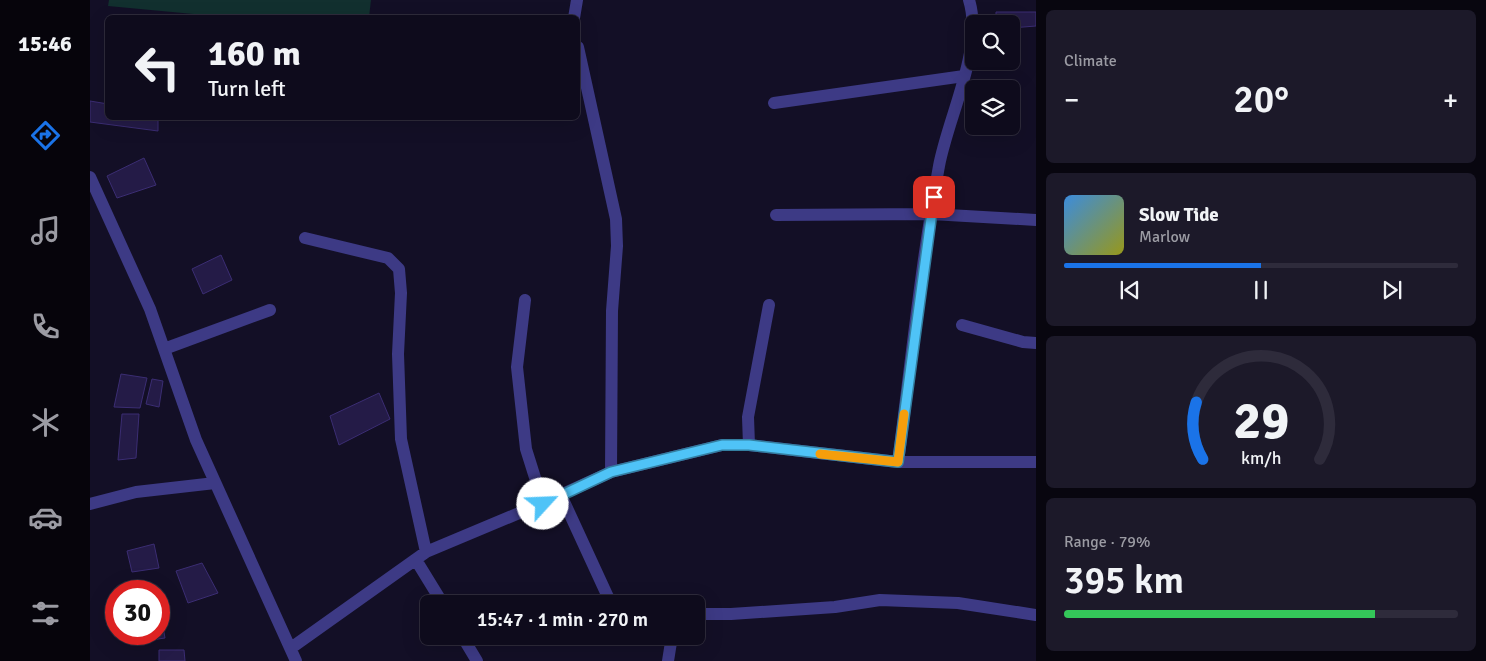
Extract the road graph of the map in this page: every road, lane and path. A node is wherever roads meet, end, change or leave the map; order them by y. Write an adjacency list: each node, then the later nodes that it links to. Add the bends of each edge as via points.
1 (577, 0): 3 (street)
2 (969, 0): 5 (street, via 974,21)
3 (574, 15)
4 (580, 56): 21 (street, via 616,219)
5 (964, 76): 6 (street); 8 (street, via 940,163)
6 (774, 103)
7 (90, 177): 17 (street, via 150,309)
8 (931, 214): 9 (street); 10 (street); 19 (street)
9 (776, 216)
10 (1036, 220)
11 (305, 238): 26 (street, via 388,258 399,269 401,439)
12 (525, 300): 25 (street, via 517,367 526,449)
13 (769, 305): 18 (street, via 748,417)
14 (270, 310): 17 (street)
15 (962, 325): 16 (street)
16 (1036, 343)
17 (164, 349): 22 (street)
18 (749, 445): 19 (street); 21 (street, via 722,445)
19 (898, 462): 20 (street)
20 (1036, 462)
21 (611, 472): 23 (street)
22 (215, 483): 24 (street, via 136,492); 33 (street)
23 (561, 495): 25 (street); 28 (street)
24 (90, 504)
25 (543, 504): 26 (street)
26 (421, 556): 27 (street); 33 (street)
27 (439, 595)
28 (607, 595)
29 (705, 614): 30 (street, via 835,607 880,600 958,603)
30 (1036, 614)
31 (467, 645): 35 (street)
32 (671, 645): 36 (street)
33 (291, 648): 34 (street)
34 (296, 661)
35 (477, 661)
36 (668, 661)

